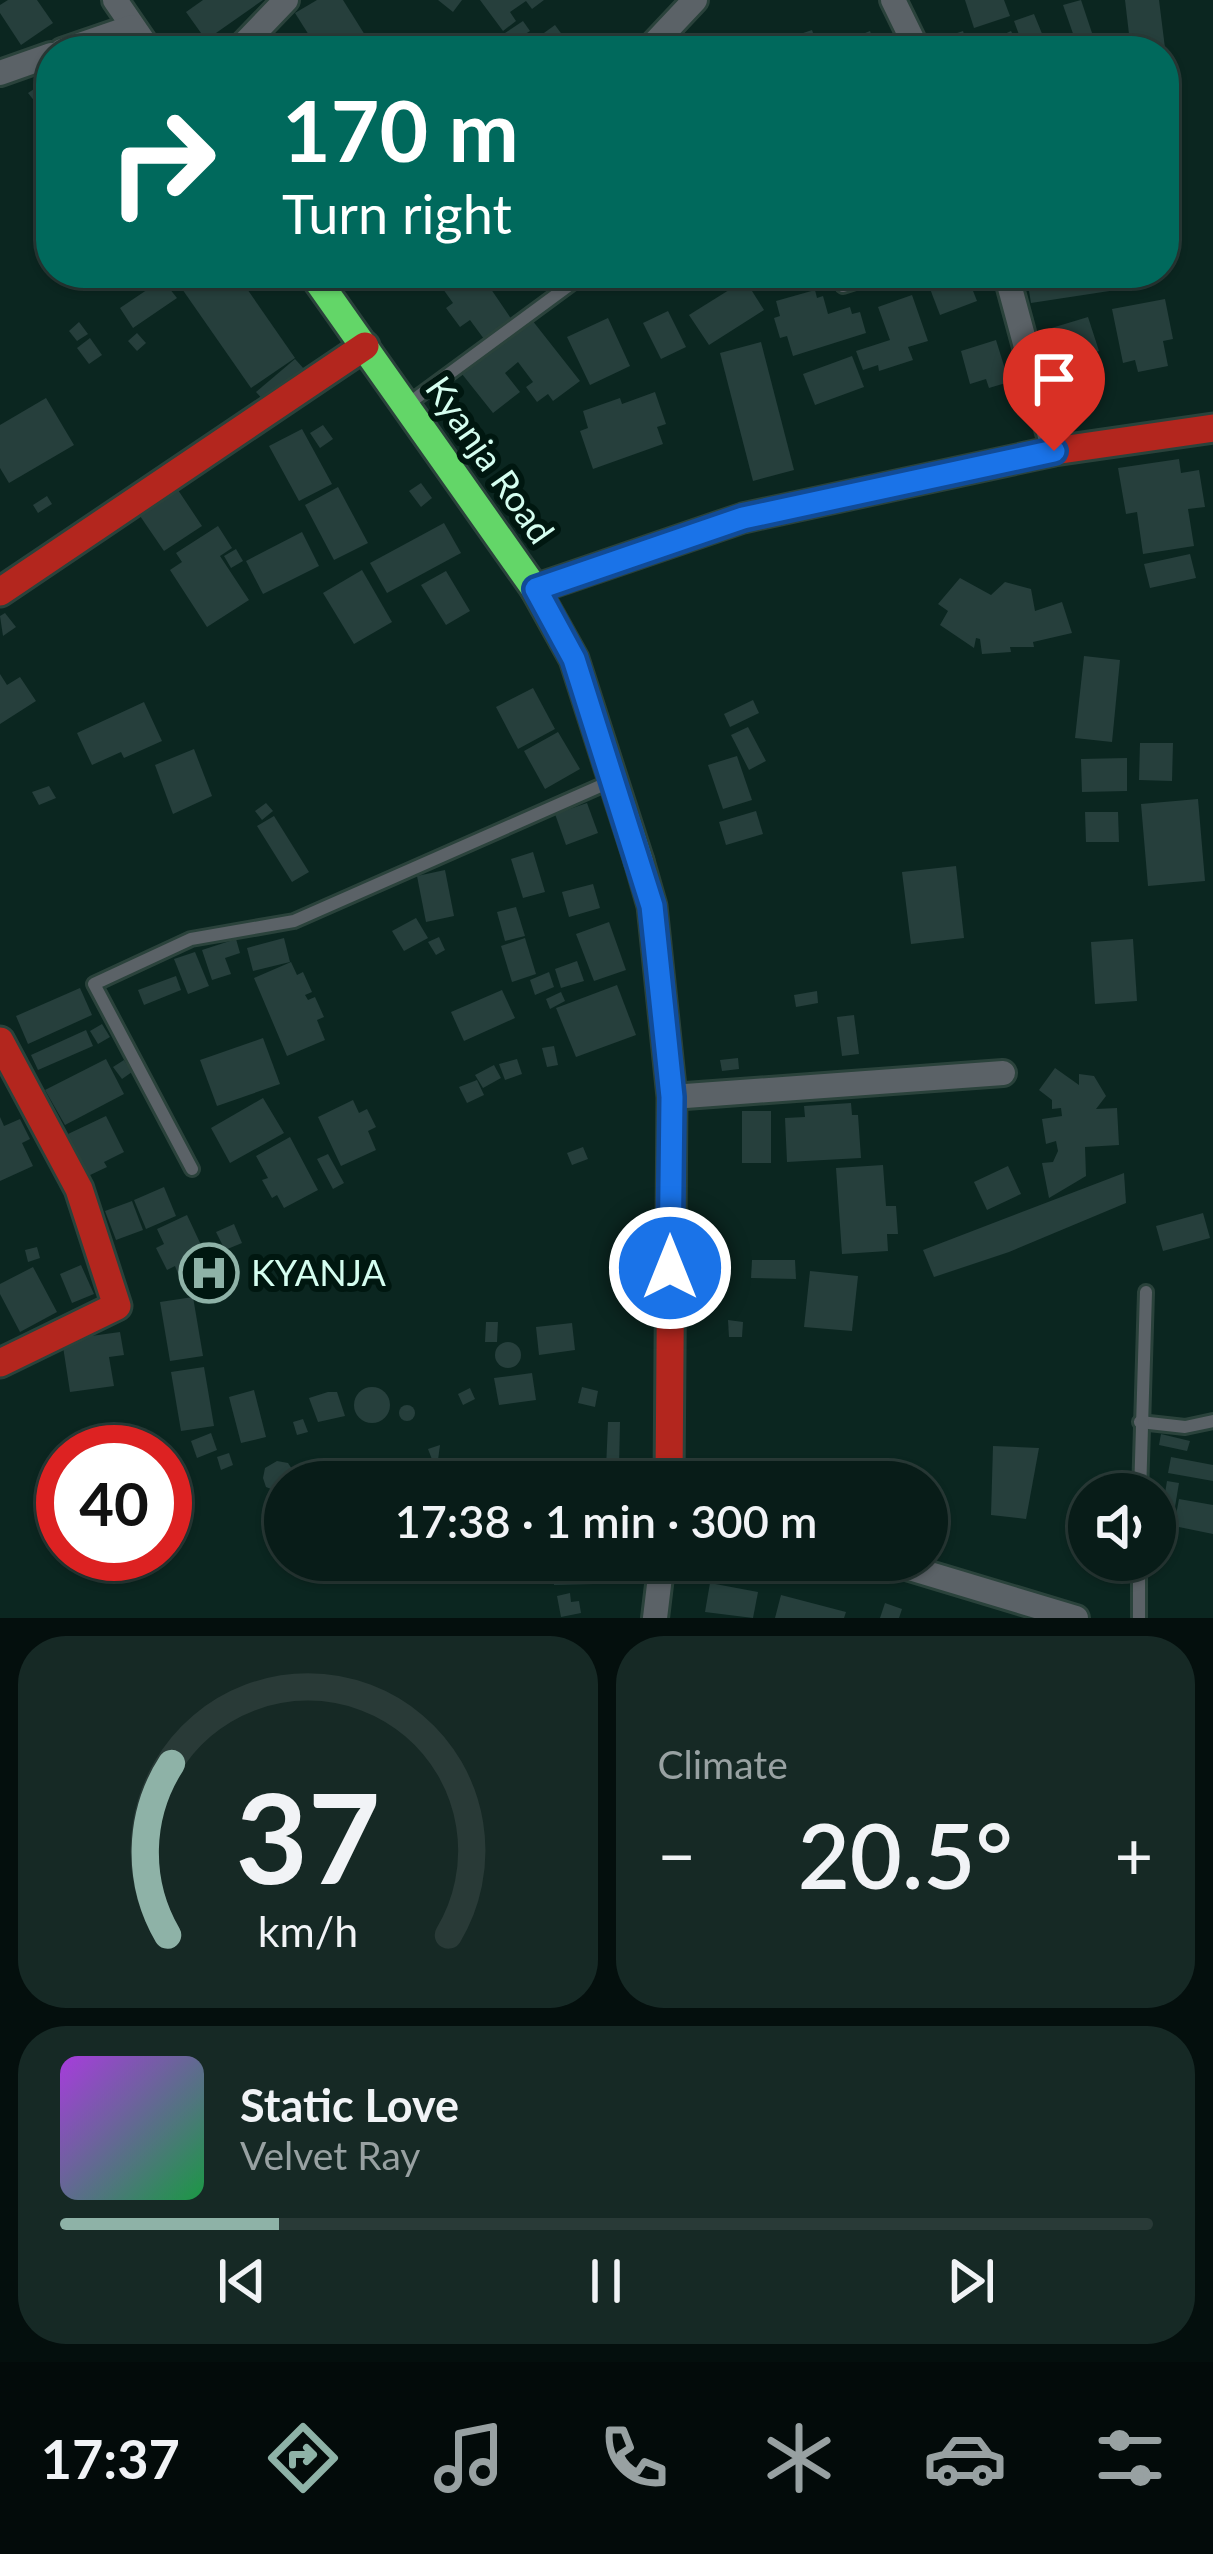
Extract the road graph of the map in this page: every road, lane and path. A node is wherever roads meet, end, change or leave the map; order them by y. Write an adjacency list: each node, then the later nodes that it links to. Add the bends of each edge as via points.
1 (115, 0): 5 (street)
2 (286, 0): 8 (street)
3 (695, 0): 9 (street)
4 (893, 0): 10 (street)
5 (133, 27): 6 (street); 7 (street)
6 (106, 36)
7 (139, 36)
8 (251, 36)
9 (661, 36)
10 (911, 36)
11 (36, 60): 12 (street)
12 (0, 73)
13 (323, 288): 16 (street, Kyanja Road)
14 (566, 288): 17 (lane)
15 (1010, 288): 19 (street)
16 (364, 346): 17 (street, Kyanja Road); 21 (street)
17 (407, 405): 20 (street, Kyanja Road)
18 (1213, 428): 19 (street)
19 (1054, 451): 20 (street, via 743,518)
20 (536, 589): 22 (street, Kyanja Road, via 574,659)
21 (0, 592)
22 (615, 779): 25 (street, Kyanja Road, via 652,906); 26 (lane, via 294,921 191,939 94,984)
23 (0, 1041): 28 (street, via 79,1189 117,1306)
24 (1003, 1073): 25 (street)
25 (672, 1097): 31 (street, Kyanja Road)
26 (192, 1168)
27 (1146, 1292): 30 (lane)
28 (0, 1364)
29 (1213, 1421): 30 (lane)
30 (1140, 1422): 32 (lane)
31 (669, 1461)
32 (1140, 1473)
33 (948, 1580): 37 (street)
34 (660, 1581): 36 (street)
35 (1139, 1581): 38 (lane)
36 (656, 1618)
37 (1076, 1618)
38 (1139, 1618)

